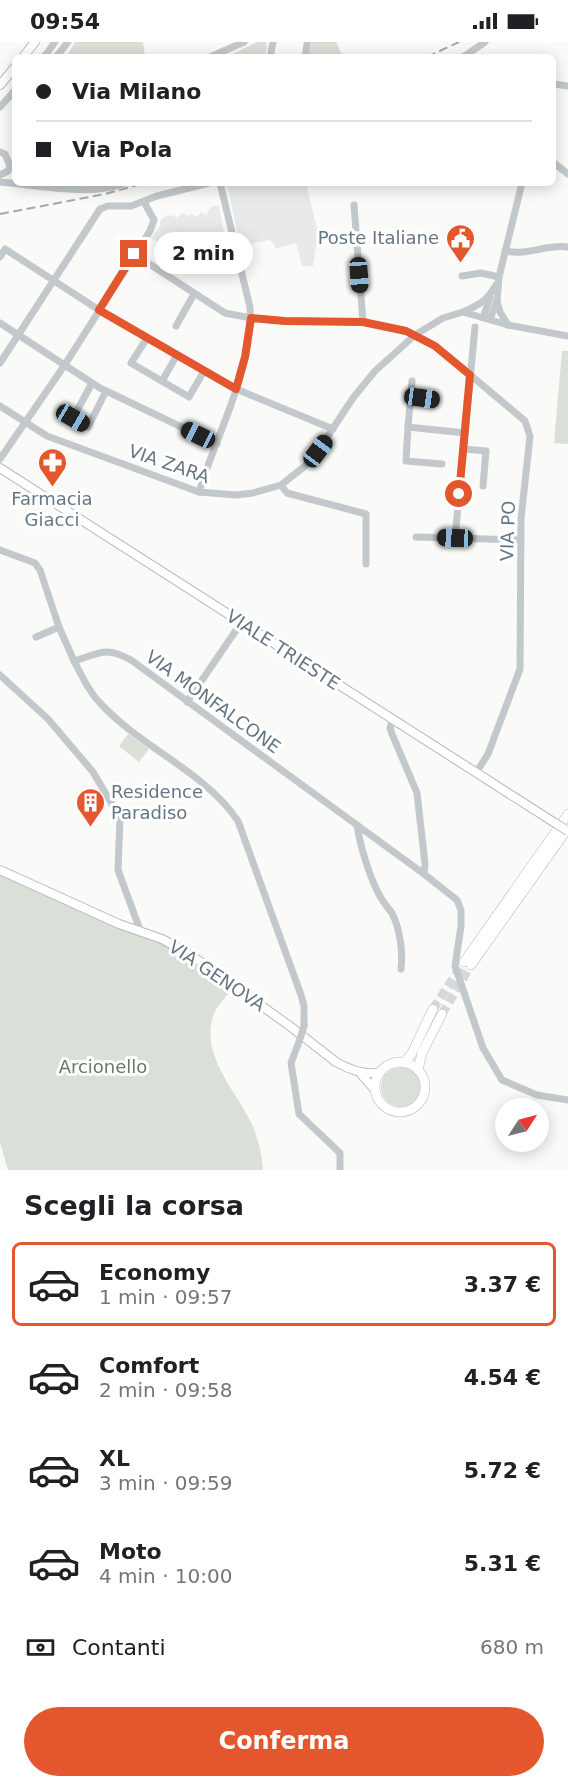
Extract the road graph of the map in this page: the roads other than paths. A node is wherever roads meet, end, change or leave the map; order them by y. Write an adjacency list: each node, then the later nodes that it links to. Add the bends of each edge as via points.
1 (35, 42): 6 (main road)
2 (68, 42): 7 (street)
3 (244, 42): 8 (street)
4 (485, 42): 10 (street)
5 (307, 44): 9 (street)
6 (25, 54)
7 (58, 54)
8 (217, 54)
9 (305, 54)
10 (467, 54)
11 (12, 70): 12 (main road)
12 (0, 85)
13 (12, 93): 14 (street)
14 (0, 107)
15 (0, 152): 18 (street, via 10,166)
16 (556, 165): 17 (street)
17 (568, 174)
18 (0, 175)
19 (46, 186): 20 (street, via 92,190)
20 (117, 186)
21 (181, 186): 25 (street)
22 (196, 186): 25 (street)
23 (220, 186): 39 (street)
24 (521, 186): 29 (street)
25 (178, 190): 26 (street)
26 (144, 202): 30 (street, via 154,224); 33 (street, via 100,209)
27 (354, 205): 41 (street)
28 (567, 247): 29 (street, via 521,253)
29 (505, 251): 34 (street)
30 (134, 254): 35 (street, VIA PO); 37 (street)
31 (0, 257): 33 (street, via 5,249)
32 (462, 276): 34 (street, via 481,273)
33 (53, 280): 37 (street); 46 (street)
34 (498, 280): 36 (street)
35 (194, 294): 39 (street, VIA PO, via 225,313); 44 (street)
36 (494, 298): 38 (street, VIA ZARA); 40 (street); 43 (street)
37 (99, 310): 49 (street); 52 (street)
38 (463, 312): 40 (street); 47 (street, VIA ZARA, via 443,318)
39 (251, 318): 41 (street, VIA PO); 58 (street)
40 (487, 318): 43 (street)
41 (363, 322): 47 (street, VIA PO)
42 (0, 323): 46 (street)
43 (508, 325): 48 (street)
44 (176, 326)
45 (475, 327): 54 (street)
46 (19, 335): 51 (street); 52 (street)
47 (415, 335): 54 (street, VIA PO); 65 (street, VIA ZARA, via 375,371)
48 (568, 336)
49 (147, 338): 50 (street); 55 (street, via 131,363)
50 (177, 355): 53 (street); 55 (street)
51 (0, 363)
52 (64, 366): 57 (street); 63 (street)
53 (204, 371): 55 (street, via 189,397); 58 (street)
54 (470, 375): 66 (street); 77 (street, VIA PO, via 528,427)
55 (162, 381)
56 (412, 381): 60 (street)
57 (92, 383): 59 (street); 59 (street, via 73,418 88,427)
58 (236, 389): 65 (street); 67 (street)
59 (106, 391): 67 (street)
60 (410, 396): 61 (street); 64 (street)
61 (434, 400)
62 (0, 406): 63 (street, VIA ZARA)
63 (24, 422): 69 (street); 74 (street, VIA ZARA, via 47,436)
64 (408, 427): 66 (street); 70 (street, via 406,461)
65 (333, 429): 72 (street, VIA ZARA, via 305,466)
66 (465, 433): 68 (street)
67 (217, 444): 74 (street)
68 (463, 449): 73 (street, via 486,451); 76 (street)
69 (0, 459)
70 (442, 464)
71 (0, 468): 80 (main road, VIALE TRIESTE)
72 (281, 485): 74 (street, VIA ZARA, via 236,495); 79 (street, via 286,493 366,514)
73 (483, 486)
74 (199, 492)
75 (416, 537): 76 (street)
76 (455, 538): 77 (street)
77 (521, 540): 87 (street, VIA PO, via 520,674 488,754)
78 (0, 550): 81 (street, via 35,563)
79 (366, 564)
80 (241, 623): 85 (street); 86 (main road, VIALE TRIESTE)
81 (59, 627): 82 (street); 83 (street)
82 (36, 637)
83 (74, 661): 85 (street, VIA MONFALCONE, via 113,651); 101 (street, bridge, via 100,704 226,803 238,821 304,1006 304,1026 291,1063 299,1114 340,1153)
84 (0, 675): 93 (street, via 48,719 93,772 120,818 118,870)
85 (187, 702): 89 (street, VIA MONFALCONE)
86 (392, 721): 87 (main road, VIALE TRIESTE); 92 (street, via 392,734 417,794)
87 (476, 773): 90 (main road, VIALE TRIESTE, bridge)
88 (568, 814): 90 (highway, via 468,963)
89 (357, 825): 92 (street, VIA MONFALCONE); 94 (street, via 380,898 392,914 400,938)
90 (568, 829)
91 (0, 870): 93 (main road, VIA GENOVA)
92 (424, 874): 100 (street, VIA MONFALCONE, via 457,900 461,910 455,966 483,1048 502,1080 537,1095)
93 (140, 930): 97 (main road, VIA GENOVA, via 191,955 336,1062)
94 (401, 969)
95 (404, 1063): 96 (highway); 96 (highway, via 438,1012); 98 (highway, VIA GENOVA, via 391,1064)
96 (418, 1070): 99 (highway, VIA GENOVA, via 425,1090 414,1108 393,1111 381,1103)
97 (358, 1072): 98 (main road, VIA GENOVA); 99 (main road, VIA GENOVA)
98 (381, 1072): 99 (highway)
99 (375, 1089)
100 (568, 1100)
101 (340, 1170)

